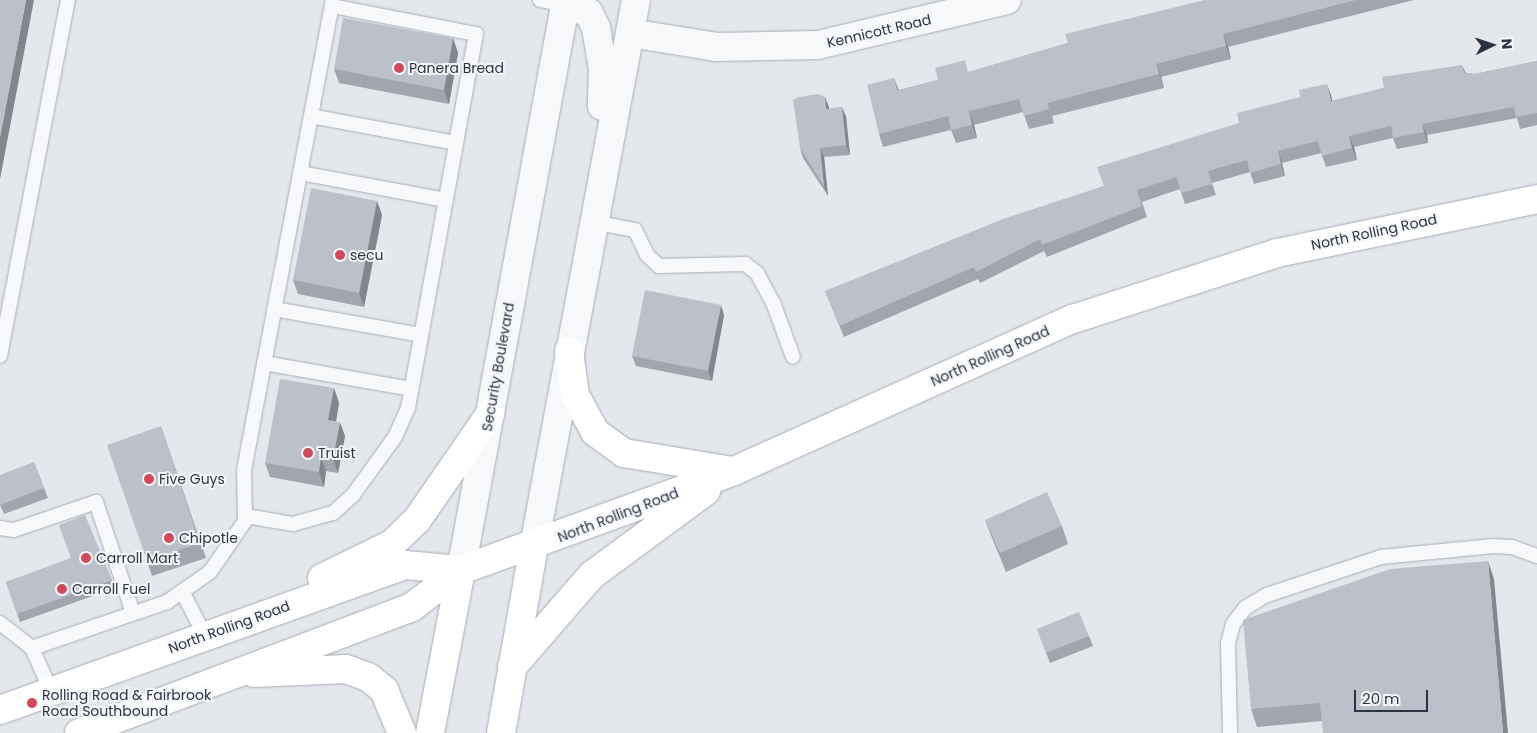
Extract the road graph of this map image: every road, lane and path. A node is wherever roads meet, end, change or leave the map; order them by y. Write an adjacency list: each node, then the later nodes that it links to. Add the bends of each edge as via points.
1 (68, 0): 17 (lane)
2 (636, 0): 6 (street)
3 (1007, 0): 6 (street, Kennicott Road, via 818,45 716,47)
4 (557, 2): 10 (street, via 589,13 601,48); 21 (street, Security Boulevard)
5 (332, 3): 7 (lane); 8 (lane, via 476,34)
6 (630, 33): 10 (street)
7 (311, 116): 8 (lane); 9 (lane)
8 (456, 143): 12 (lane)
9 (300, 173): 12 (lane); 14 (lane)
10 (599, 190): 13 (street)
11 (1537, 199): 22 (main road, North Rolling Road, via 1324,242 1159,288 1073,319)
12 (446, 200): 15 (lane)
13 (594, 222): 16 (street); 18 (lane, via 635,230 647,255 659,266 745,264 758,274 774,305)
14 (274, 309): 15 (lane); 19 (lane)
15 (421, 335): 20 (lane)
16 (569, 351): 22 (main road, via 575,395 595,432 624,453); 25 (street)
17 (0, 356)
18 (793, 357)
19 (264, 363): 20 (lane); 23 (lane, via 244,470)
20 (411, 389): 23 (lane, via 396,437 353,495 333,513 293,524)
21 (490, 414): 27 (street, Security Boulevard); 31 (main road, via 438,495 392,544)
22 (734, 471): 25 (main road, North Rolling Road); 33 (main road, via 592,575)
23 (246, 516): 28 (lane, via 228,550)
24 (0, 528): 29 (lane, via 14,530 96,502)
25 (534, 546): 27 (main road, North Rolling Road); 33 (main road)
26 (1537, 556): 41 (lane, via 1512,547 1492,546 1381,557 1267,595 1245,608 1233,624 1228,643)
27 (461, 570): 31 (main road, North Rolling Road, via 405,565); 34 (main road, North Rolling Road, via 412,607); 39 (main road, Security Boulevard)
28 (183, 593): 29 (lane); 31 (lane)
29 (133, 613): 32 (lane)
30 (0, 623): 32 (lane)
31 (205, 636): 35 (main road, North Rolling Road)
32 (32, 648): 35 (lane)
33 (512, 667): 40 (main road)
34 (228, 674): 37 (main road, North Rolling Road); 38 (main road, via 346,669 384,690)
35 (51, 691): 36 (main road, North Rolling Road)
36 (0, 710)
37 (79, 733)
38 (402, 733)
39 (430, 733)
40 (501, 733)
41 (1230, 733)

